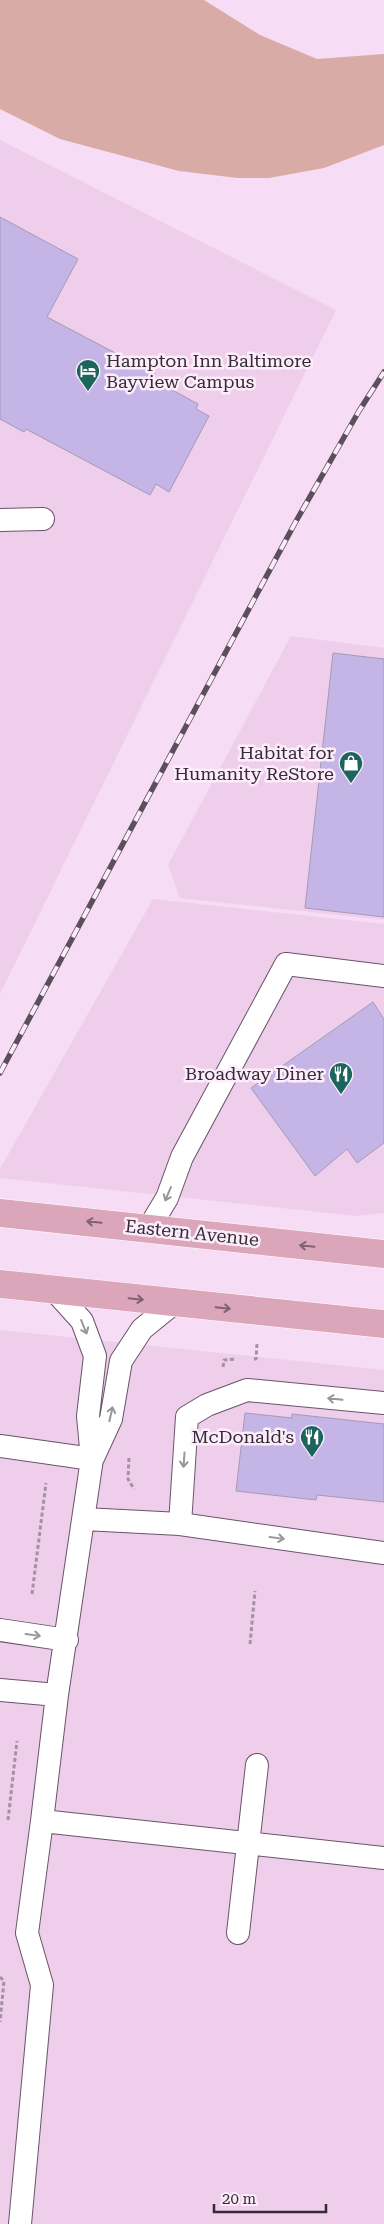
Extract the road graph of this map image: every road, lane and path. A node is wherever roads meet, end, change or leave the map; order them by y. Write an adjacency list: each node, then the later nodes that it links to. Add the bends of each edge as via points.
1 (43, 519): 2 (lane)
2 (0, 520)
3 (384, 976): 5 (lane, one-way to 5, via 286,964 182,1157 167,1198)
4 (0, 1212): 5 (main road, Eastern Avenue, one-way to 4)
5 (149, 1228): 7 (main road, Eastern Avenue, one-way to 5)
6 (384, 1242): 7 (main road)
7 (356, 1251): 8 (main road, Eastern Avenue)
8 (384, 1254)
9 (0, 1284): 10 (main road)
10 (54, 1290): 11 (main road, one-way to 11); 15 (lane, one-way to 15, via 82,1321 95,1356 88,1416)
11 (174, 1303): 12 (main road, one-way to 12); 15 (lane, one-way to 11, via 111,1419 121,1360 142,1329)
12 (384, 1324)
13 (384, 1404): 18 (lane, one-way to 18, via 247,1390 207,1405 188,1417)
14 (0, 1446): 15 (lane)
15 (92, 1459): 17 (lane)
16 (46, 1480): 21 (path)
17 (84, 1518): 18 (lane); 23 (lane)
18 (180, 1524): 19 (lane, one-way to 19)
19 (384, 1554)
20 (255, 1591): 24 (path)
21 (32, 1594)
22 (0, 1630): 23 (lane, one-way to 23)
23 (67, 1640): 26 (lane)
24 (250, 1644)
25 (0, 1690): 26 (lane)
26 (57, 1695): 28 (lane)
27 (257, 1765): 29 (lane)
28 (42, 1821): 29 (lane); 34 (lane, via 27,1933 42,1985)
29 (248, 1843): 30 (lane); 31 (lane)
30 (384, 1858)
31 (238, 1932)
32 (0, 1977): 33 (path, via 4,1981)
33 (0, 2022)
34 (20, 2224)

